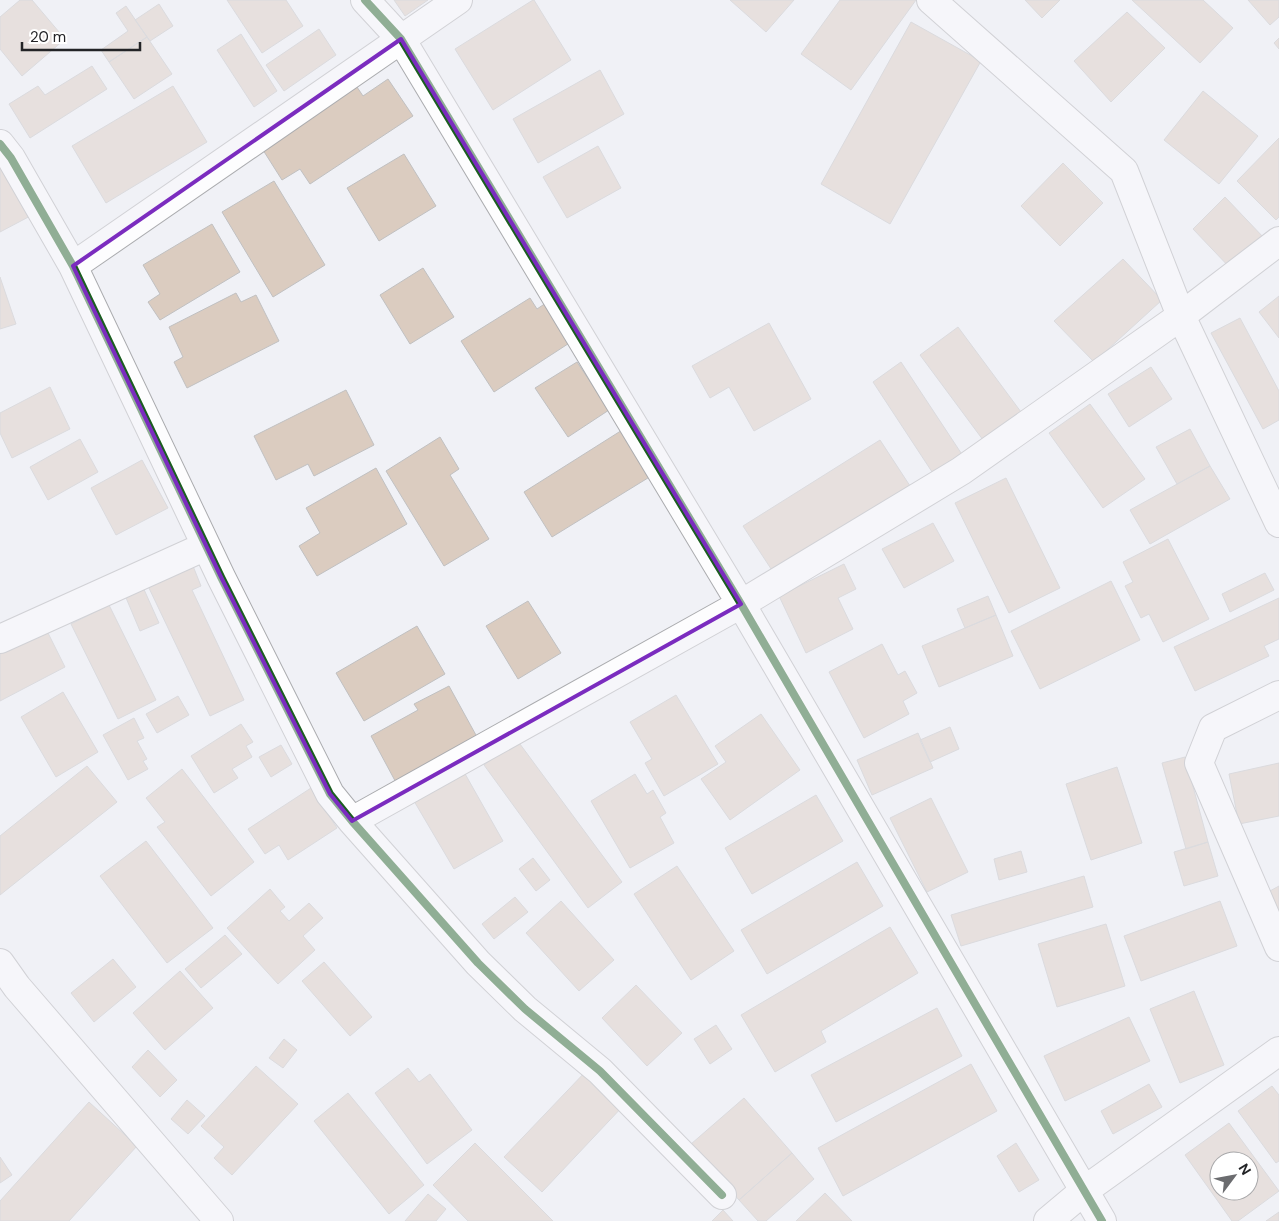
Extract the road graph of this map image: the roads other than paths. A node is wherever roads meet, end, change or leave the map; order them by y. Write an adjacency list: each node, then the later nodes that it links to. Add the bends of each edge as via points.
1 (365, 0): 4 (street)
2 (458, 0): 4 (street)
3 (932, 0): 8 (street, via 1124,171)
4 (401, 39): 7 (street); 11 (street)
5 (0, 144): 7 (street)
6 (1279, 241): 8 (street)
7 (73, 266): 10 (street)
8 (1181, 316): 9 (street); 11 (street, via 962,471)
9 (1279, 523)
10 (206, 546): 12 (street); 14 (street, via 330,794)
11 (741, 604): 14 (street); 18 (street)
12 (0, 639)
13 (1279, 695): 15 (street, via 1213,728 1200,763)
14 (352, 821): 19 (street, via 478,963 525,1009 600,1071)
15 (1279, 947)
16 (0, 963): 20 (street, via 16,987)
17 (1279, 1051): 18 (street)
18 (1085, 1190): 21 (street); 22 (street)
19 (722, 1195)
20 (219, 1221)
21 (1048, 1221)
22 (1102, 1221)

